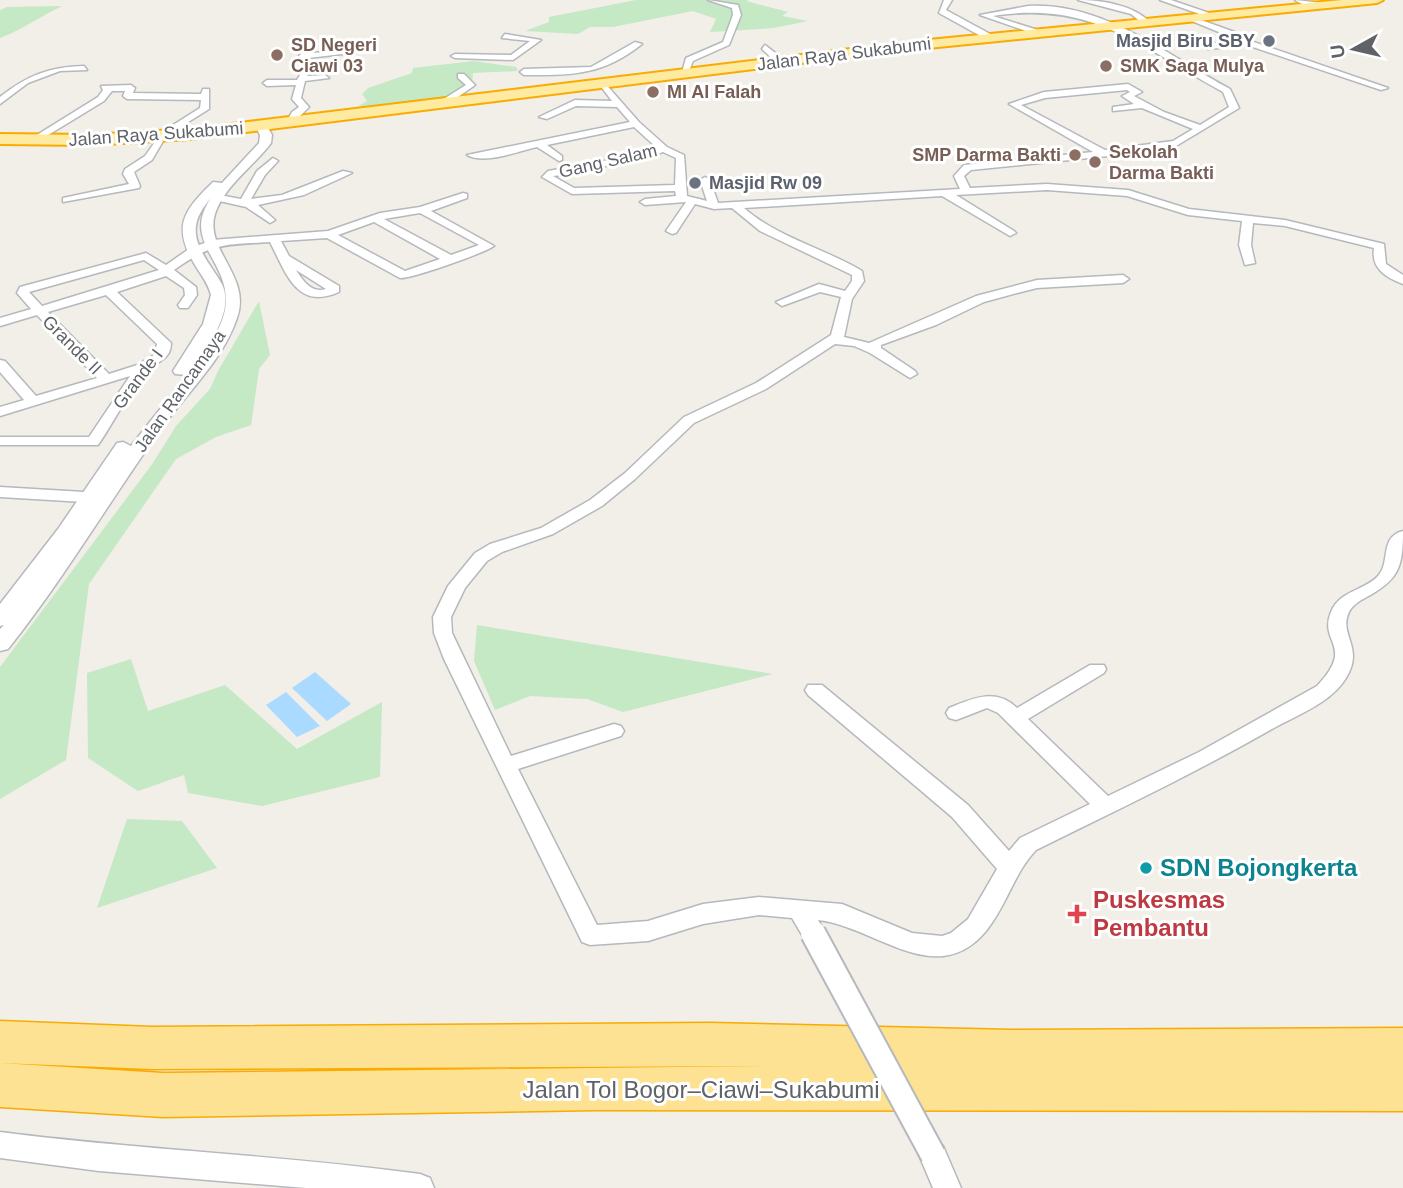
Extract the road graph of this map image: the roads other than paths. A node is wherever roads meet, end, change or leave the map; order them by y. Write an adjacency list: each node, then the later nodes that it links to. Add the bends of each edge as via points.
1 (712, 0): 29 (street, via 735,7 737,15 726,43 689,60)
2 (948, 0): 14 (street, via 942,11)
3 (1164, 0): 8 (street)
4 (1299, 0): 7 (street)
5 (1377, 0): 7 (highway, Jalan Raya Sukabumi)
6 (1091, 1): 10 (street, via 1134,12)
7 (1323, 5): 8 (highway, Jalan Raya Sukabumi)
8 (1211, 15): 9 (highway, Jalan Raya Sukabumi)
9 (1190, 17): 10 (highway, Jalan Raya Sukabumi); 15 (street)
10 (1146, 22): 11 (highway, Jalan Raya Sukabumi)
11 (1109, 25): 12 (highway, Jalan Raya Sukabumi); 12 (street, via 1044,8 984,15); 48 (street, via 1230,93 1234,108)
12 (1035, 32): 14 (highway, Jalan Raya Sukabumi)
13 (505, 36): 22 (street, via 537,40)
14 (989, 37): 25 (highway, Jalan Raya Sukabumi)
15 (1242, 41): 19 (street); 36 (street)
16 (638, 44): 28 (street, via 597,68)
17 (312, 47): 24 (street)
18 (765, 47): 25 (street)
19 (1210, 47)
20 (346, 53): 24 (street)
21 (455, 56): 22 (street)
22 (513, 58): 27 (street)
23 (578, 60): 28 (street, via 582,66)
24 (306, 61): 32 (street)
25 (780, 62): 29 (highway, Jalan Raya Sukabumi)
26 (84, 68): 38 (street, via 59,69 25,81)
27 (524, 72): 28 (street); 37 (street)
28 (573, 72): 35 (street)
29 (684, 74): 34 (highway, Jalan Raya Sukabumi)
30 (461, 76): 39 (street, via 471,85)
31 (325, 78): 32 (street)
32 (300, 81): 33 (street); 45 (street, via 296,99 304,107)
33 (267, 83)
34 (603, 84): 35 (highway, Jalan Raya Sukabumi); 40 (street)
35 (580, 86): 37 (highway, Jalan Raya Sukabumi)
36 (1384, 88)
37 (533, 92): 39 (highway, Jalan Raya Sukabumi)
38 (0, 101)
39 (446, 102): 44 (highway, Jalan Raya Sukabumi)
40 (620, 104): 43 (street, via 575,103); 46 (street)
41 (1142, 105): 42 (street); 48 (street); 54 (street, via 1125,96 1138,92 1125,87 1044,95 1013,104)
42 (1116, 109)
43 (544, 117)
44 (311, 119): 45 (highway, Jalan Raya Sukabumi); 47 (highway, Jalan Raya Sukabumi)
45 (292, 121): 47 (highway, Jalan Raya Sukabumi)
46 (636, 124): 52 (street); 53 (street)
47 (253, 126): 49 (highway, Jalan Raya Sukabumi); 64 (street, Jalan Rancamaya, via 266,135 265,143); 79 (street, Jalan Rancamaya, via 250,146 189,216)
48 (1200, 128): 54 (street, via 1176,143)
49 (163, 135): 50 (highway, Jalan Raya Sukabumi); 51 (highway, Jalan Raya Sukabumi); 51 (street, via 201,111 206,94 130,96 125,95 131,88 127,86 107,88 101,99); 65 (street, via 149,158 129,171 135,186)
50 (0, 138): 51 (highway, Jalan Raya Sukabumi)
51 (37, 138)
52 (539, 144): 55 (street); 56 (street)
53 (664, 149): 63 (street, via 681,157); 63 (street, Gang Salam, via 549,175 572,191)
54 (1103, 153): 60 (street, via 968,167 959,176)
55 (472, 155)
56 (559, 158)
57 (273, 161): 67 (street, via 261,173)
58 (347, 173): 67 (street, via 286,199)
59 (705, 180): 68 (street)
60 (967, 191): 61 (street); 73 (street, via 1047,187 1128,193 1188,212)
61 (943, 192): 69 (street); 75 (street)
62 (463, 195): 70 (street)
63 (685, 196): 66 (street); 68 (street); 74 (street, via 687,212)
64 (219, 198): 67 (street); 78 (street, Jalan Rancamaya, via 206,221)
65 (67, 200)
66 (645, 202)
67 (246, 204): 72 (street)
68 (714, 206): 69 (street)
69 (737, 206): 87 (street, via 772,235 817,250 857,273 858,281)
70 (422, 210): 71 (street); 81 (street, via 487,244)
71 (374, 219): 76 (street); 81 (street)
72 (270, 220)
73 (1248, 220): 82 (street, via 1245,245); 85 (street, via 1294,225 1374,244 1381,249 1381,266)
74 (672, 231)
75 (1010, 233)
76 (330, 234): 77 (street); 81 (street, via 400,274)
77 (275, 240): 78 (street); 80 (street)
78 (214, 248): 79 (street); 105 (street, Jalan Rancamaya, via 232,285 233,307 227,323 204,362)
79 (191, 256): 83 (street); 105 (street, Jalan Rancamaya, via 218,293 215,315)
80 (286, 259)
81 (451, 260)
82 (1249, 263)
83 (169, 271): 86 (street); 89 (street, via 191,290); 90 (street, via 143,256 29,287 23,293)
84 (1124, 279): 93 (street, via 1037,284 980,299 884,337)
85 (1403, 280)
86 (109, 290): 90 (street); 95 (street, Grande I, via 164,342 159,358)
87 (847, 295): 88 (street, via 819,288); 92 (street)
88 (782, 302)
89 (184, 305)
90 (38, 310): 91 (street); 97 (street, Grande II)
91 (0, 322)
92 (834, 340): 93 (street); 115 (street, via 761,386 689,420 605,497 547,531 486,553 465,575 442,617 443,634)
93 (874, 348): 96 (street)
94 (0, 365): 99 (street)
95 (142, 368): 97 (street); 102 (street, Grande I, via 93,442)
96 (910, 374)
97 (107, 379): 98 (street)
98 (72, 390): 99 (street); 100 (street, via 70,400 60,407)
99 (33, 402): 100 (street)
100 (17, 407): 101 (street)
101 (0, 412)
102 (0, 441)
103 (0, 492): 105 (street)
104 (0, 503): 105 (street)
105 (94, 503): 107 (street, Jalan Rancamaya); 109 (street, Jalan Rancamaya)
106 (1403, 536): 116 (street, via 1393,548 1386,578 1341,610 1345,662 1339,677 1324,691)
107 (8, 598): 108 (street, Jalan Rancamaya)
108 (0, 619)
109 (0, 644)
110 (1097, 669): 113 (street)
111 (815, 690): 117 (street, via 960,811)
112 (956, 713): 113 (street, via 987,701)
113 (1016, 717): 116 (street)
114 (614, 731): 115 (street)
115 (506, 765): 118 (street, via 590,934 648,931 703,914 759,906)
116 (1105, 807): 117 (street, via 1028,845)
117 (1011, 869): 118 (street, via 976,926 939,947 900,939 842,914)
118 (799, 909): 125 (street, bridge, via 933,1154)
119 (0, 1042): 120 (highway, Jalan Tol Bogor–Ciawi–Sukabumi, via 152,1048 710,1044 1011,1051)
120 (1403, 1049)
121 (0, 1085): 122 (highway, Jalan Tol Bogor–Ciawi–Sukabumi, via 163,1095 595,1088)
122 (1403, 1089)
123 (0, 1145): 124 (street)
124 (420, 1188)
125 (947, 1188)

